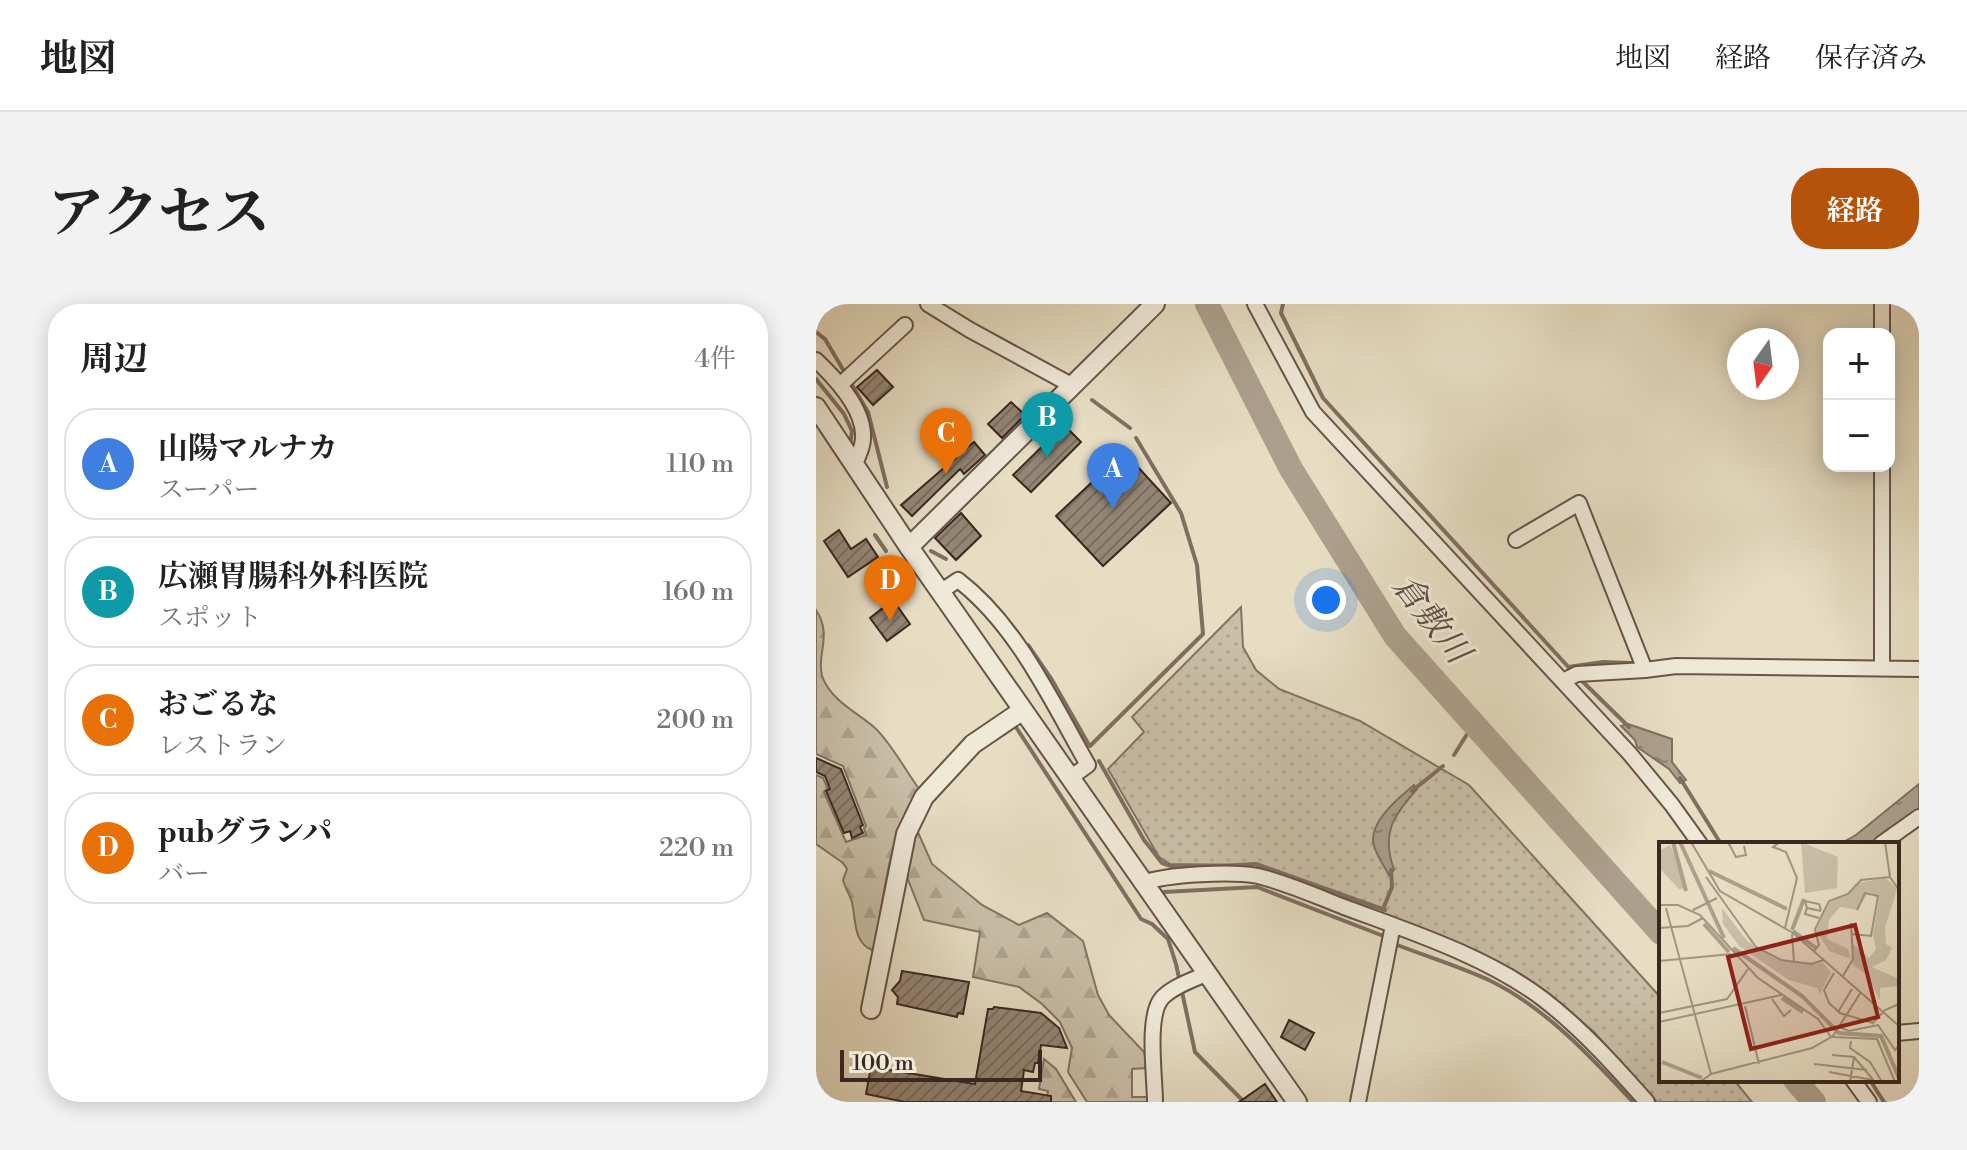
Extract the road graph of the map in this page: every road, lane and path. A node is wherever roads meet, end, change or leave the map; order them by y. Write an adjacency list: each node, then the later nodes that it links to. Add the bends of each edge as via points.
1 (928, 304): 9 (street)
2 (1155, 304): 9 (street)
3 (1255, 304): 19 (street, via 1313,412)
4 (1882, 304): 6 (street)
5 (905, 325): 8 (street)
6 (1882, 328)
7 (816, 360): 8 (street)
8 (846, 380): 11 (street, via 863,431)
9 (1073, 386): 14 (street)
10 (816, 407): 11 (street)
11 (855, 464): 14 (street)
12 (1882, 472): 16 (street)
13 (1516, 540): 18 (street, via 1579,503)
14 (909, 547): 15 (street)
15 (940, 592): 20 (street); 21 (street, via 958,580 1012,638 1088,765)
16 (1882, 668): 17 (street); 18 (street)
17 (1919, 669)
18 (1645, 670): 19 (street)
19 (1571, 677): 23 (street)
20 (1014, 716): 21 (street); 28 (street, via 973,744 924,797 906,834)
21 (1070, 778): 25 (street)
22 (1919, 817): 24 (street)
23 (1699, 842)
24 (1884, 842)
25 (1143, 883): 26 (street, via 1155,878 1256,876); 27 (street)
26 (1390, 933): 34 (street); 35 (street, via 1495,970 1543,999)
27 (1206, 974): 32 (street, via 1162,997 1154,1015); 33 (street)
28 (871, 1009)
29 (1919, 1031): 30 (street)
30 (1899, 1033)
31 (1854, 1082): 36 (street)
32 (1155, 1102)
33 (1297, 1102)
34 (1358, 1102)
35 (1647, 1102)
36 (1869, 1102)

